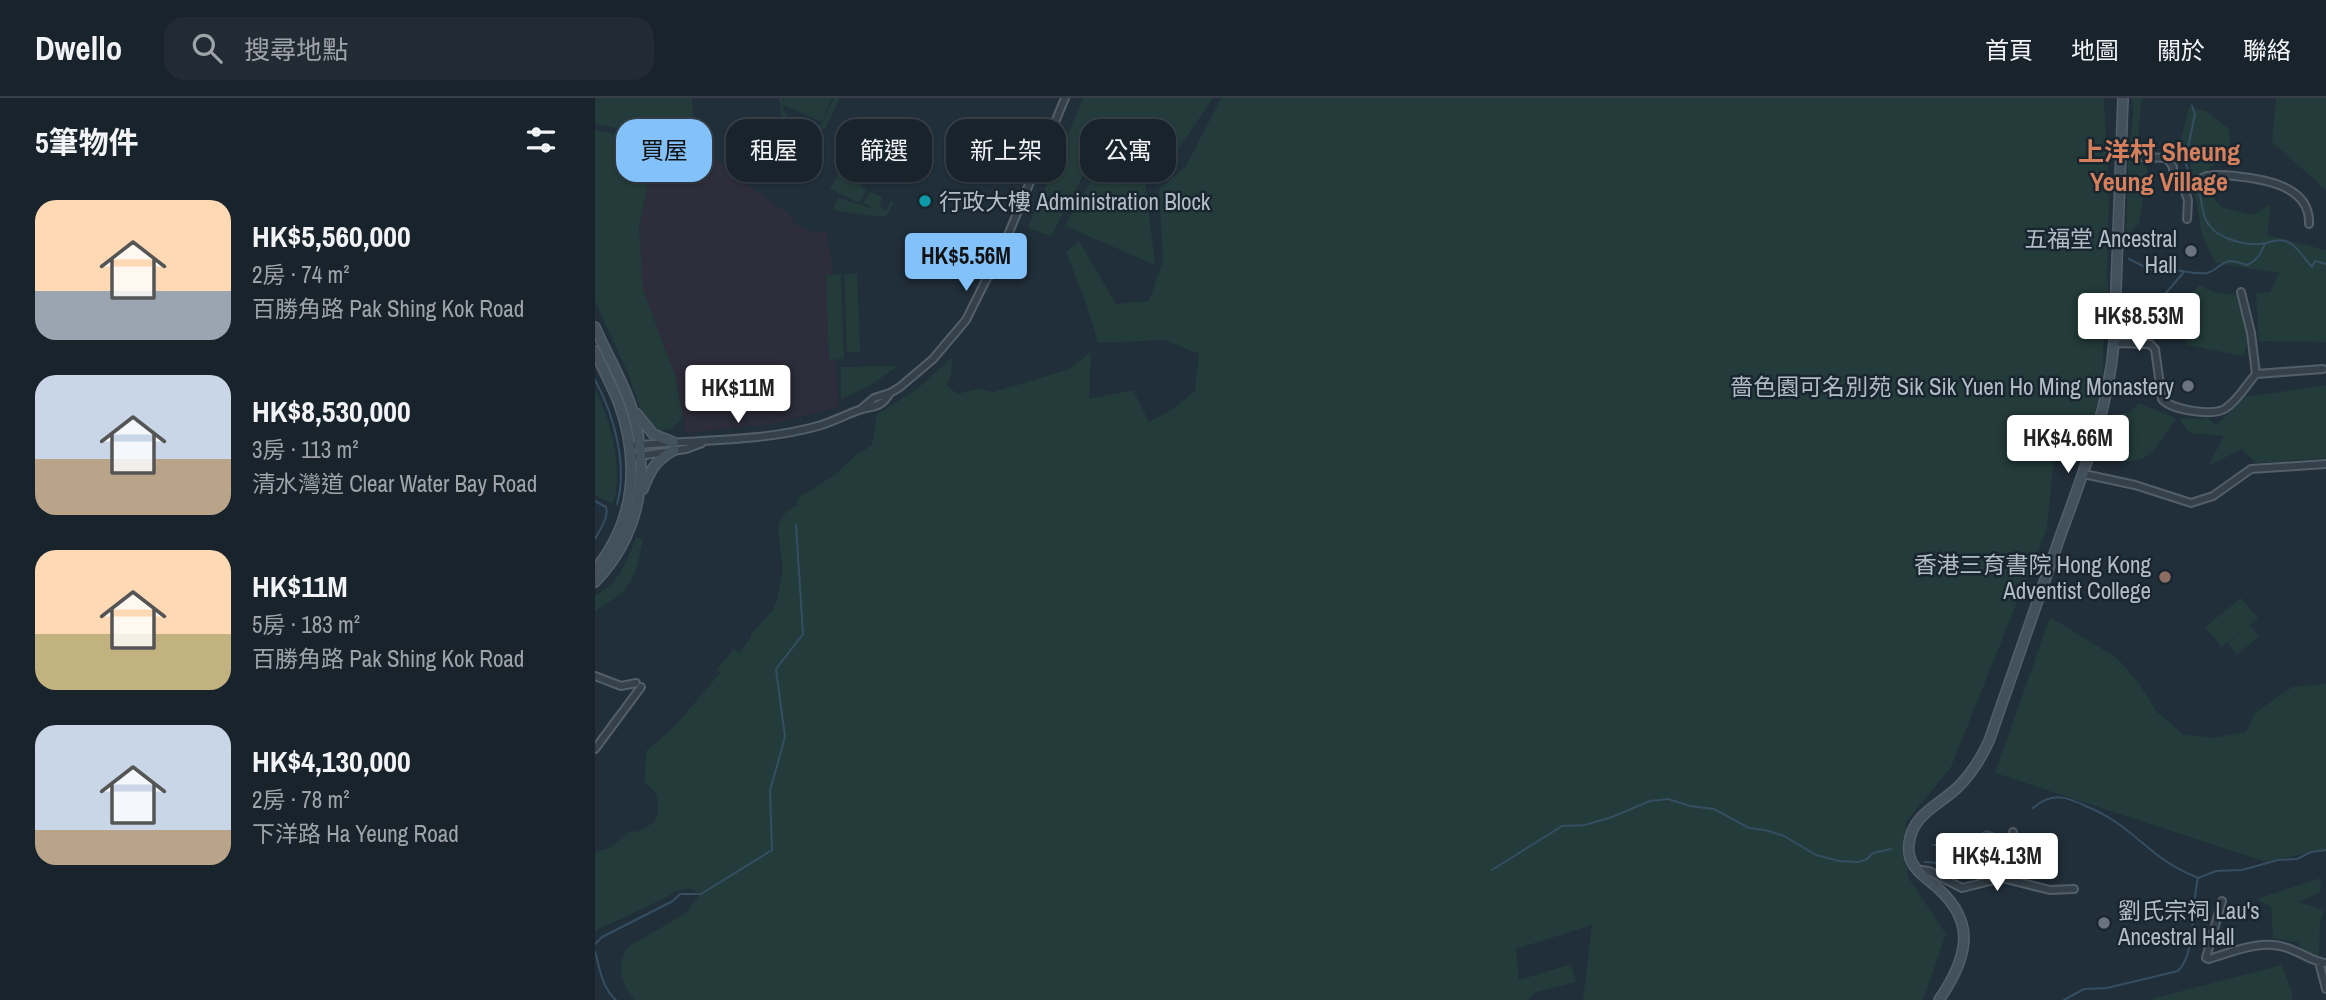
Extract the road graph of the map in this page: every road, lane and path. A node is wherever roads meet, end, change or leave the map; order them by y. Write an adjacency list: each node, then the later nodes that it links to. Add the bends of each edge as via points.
1 (1065, 98): 7 (street)
2 (2123, 98): 3 (main road)
3 (2121, 144): 4 (street, via 2141,157 2167,158 2173,179); 12 (main road)
4 (2184, 189): 5 (street); 6 (street, via 2206,176 2265,179 2286,187 2300,200 2310,212)
5 (2187, 219)
6 (2309, 224)
7 (996, 256): 8 (street, via 1001,259 1000,267); 8 (street, via 985,260)
8 (987, 278): 18 (street, via 954,336 916,375 861,409 800,430 706,442 685,440)
9 (2241, 292): 15 (street)
10 (595, 327): 16 (main road)
11 (2139, 332): 12 (street, via 2138,340)
12 (2114, 342): 15 (street, via 2150,344 2155,349 2162,399 2176,408 2225,409); 21 (main road, via 2102,413)
13 (595, 351): 17 (main road)
14 (2323, 369): 15 (street)
15 (2256, 374)
16 (630, 403): 17 (main road); 18 (main road, via 653,435)
17 (636, 446): 18 (street); 19 (main road)
18 (674, 446): 19 (street); 22 (main road, via 655,465)
19 (636, 456): 22 (main road); 23 (main road, via 623,519)
20 (2326, 464): 21 (street, via 2251,469 2213,496 2192,503)
21 (2084, 474): 28 (main road, via 1989,741 1977,765 1959,786 1927,810 1911,834 1911,861)
22 (640, 497): 24 (main road, via 620,549)
23 (595, 570)
24 (595, 582)
25 (595, 676): 26 (street, via 621,686 639,685)
26 (595, 749)
27 (2013, 832): 29 (street)
28 (1922, 873): 29 (street, via 1933,873 1962,888); 34 (main road, via 1952,905 1964,926 1961,961)
29 (2014, 880): 30 (street, via 2050,890)
30 (2074, 888)
31 (2223, 901): 32 (street, via 2206,958 2271,944)
32 (2323, 963): 33 (street)
33 (2326, 989)
34 (1939, 1000)

